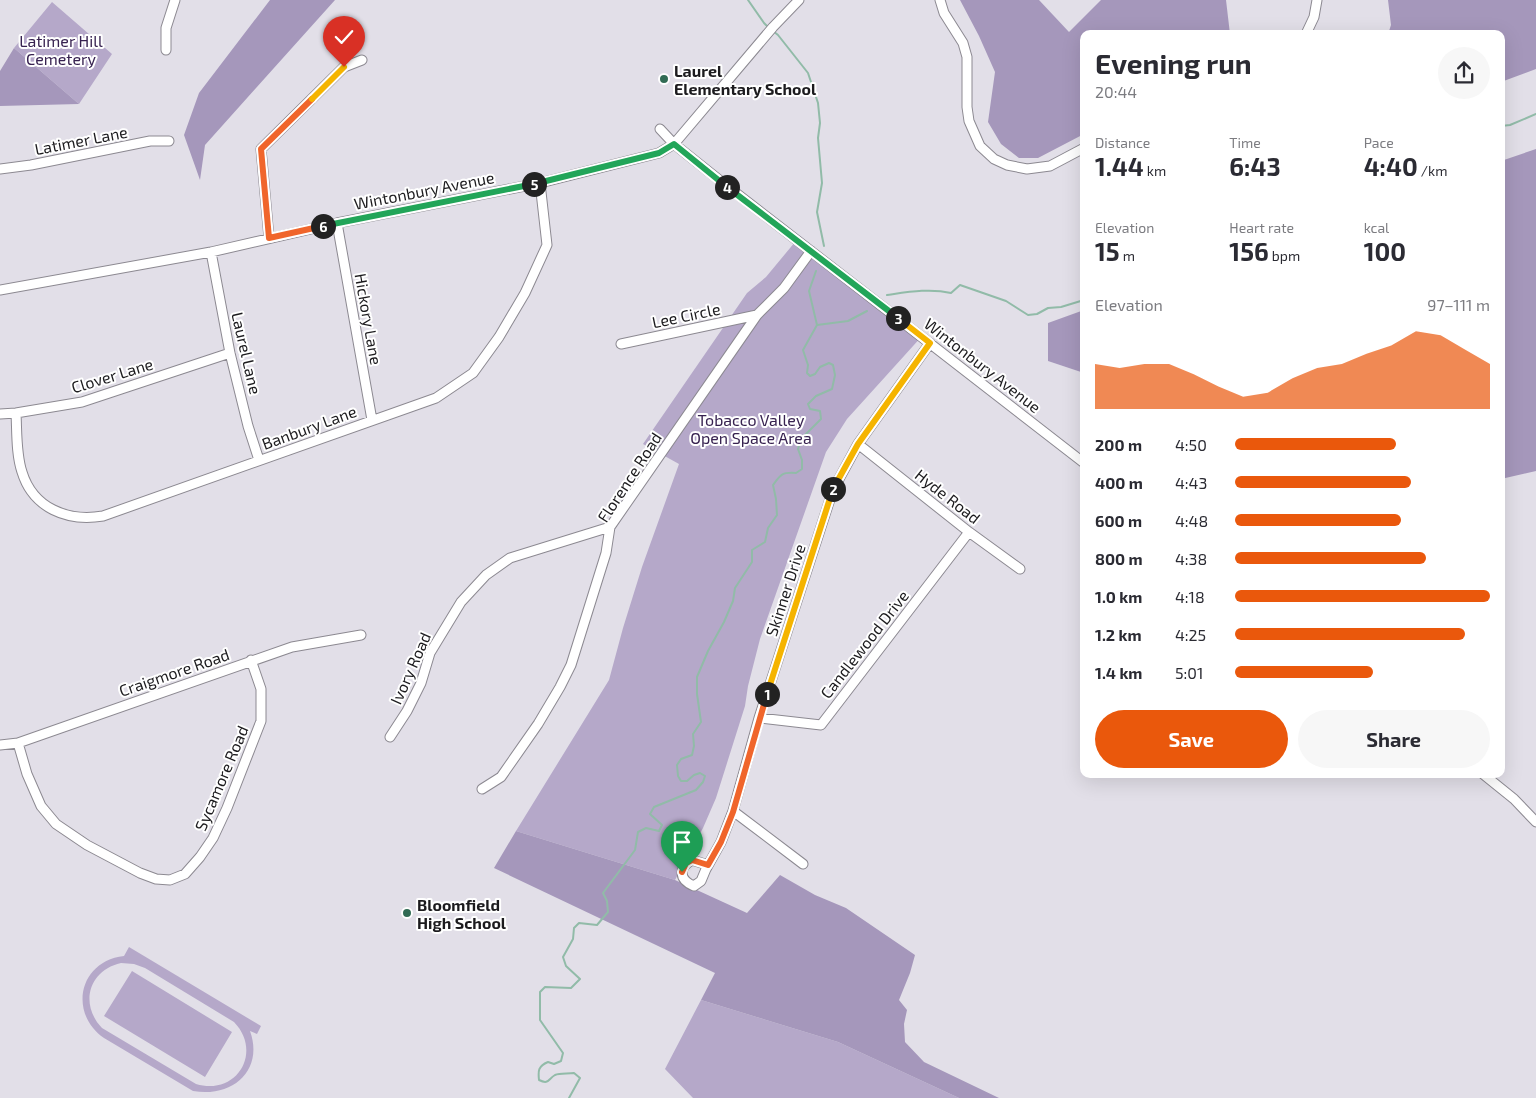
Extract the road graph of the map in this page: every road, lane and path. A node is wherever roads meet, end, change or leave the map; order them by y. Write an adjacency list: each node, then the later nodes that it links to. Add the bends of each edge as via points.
1 (175, 0): 6 (street, via 166,28)
2 (799, 0): 10 (street)
3 (940, 0): 11 (street, via 967,57 969,121 980,146 1000,162 1028,169 1050,166)
4 (1317, 0): 5 (street)
5 (1308, 30)
6 (166, 50)
7 (362, 60): 15 (street, via 344,67 261,149)
8 (660, 129): 10 (street, Wintonbury Avenue)
9 (169, 141): 12 (street, Latimer Lane, via 150,141)
10 (674, 144): 13 (street, Wintonbury Avenue, via 659,153); 16 (street, Wintonbury Avenue)
11 (1080, 150)
12 (0, 169)
13 (540, 183): 14 (street, Wintonbury Avenue); 25 (street, Banbury Lane, via 548,245 526,293 499,337 473,372 436,398)
14 (337, 223): 15 (street, Wintonbury Avenue); 25 (street, Hickory Lane)
15 (269, 238): 17 (street, Wintonbury Avenue)
16 (811, 251): 19 (street, Florence Road, via 784,288); 20 (street, Wintonbury Avenue)
17 (211, 252): 18 (street, Wintonbury Avenue); 22 (street, Laurel Lane)
18 (0, 290)
19 (757, 315): 21 (street, Lee Circle); 29 (street, Florence Road)
20 (930, 343): 26 (street, Skinner Drive); 28 (street, Wintonbury Avenue)
21 (621, 344)
22 (230, 353): 24 (street, Clover Lane, via 82,402); 27 (street, Laurel Lane)
23 (0, 414): 24 (street, Clover Lane)
24 (16, 414): 27 (street, Banbury Lane, via 19,460 26,482 49,508 75,517 103,516)
25 (372, 420): 27 (street, Banbury Lane)
26 (858, 444): 30 (street, Hyde Road); 34 (street, Skinner Drive, via 833,490)
27 (259, 460)
28 (1080, 460)
29 (610, 527): 35 (street, Ivory Road, via 510,558 486,575 461,602 430,653 408,712); 39 (street, Florence Road, via 606,553 560,687 501,776)
30 (970, 532): 31 (street, Hyde Road); 34 (street, Candlewood Drive, via 821,725)
31 (1020, 569)
32 (361, 635): 33 (street, Craigmore Road, via 292,647)
33 (251, 660): 36 (street, Craigmore Road); 36 (street, Sycamore Road, via 261,689 261,721 213,838 185,874 170,880 140,873 87,845 56,824 41,806)
34 (759, 718): 40 (street, Skinner Drive)
35 (390, 737)
36 (18, 743): 37 (street, Craigmore Road)
37 (0, 745)
38 (1488, 778): 41 (street)
39 (482, 789)
40 (733, 812): 42 (street); 43 (street, Skinner Drive)
41 (1536, 822)
42 (803, 864)
43 (708, 865)

